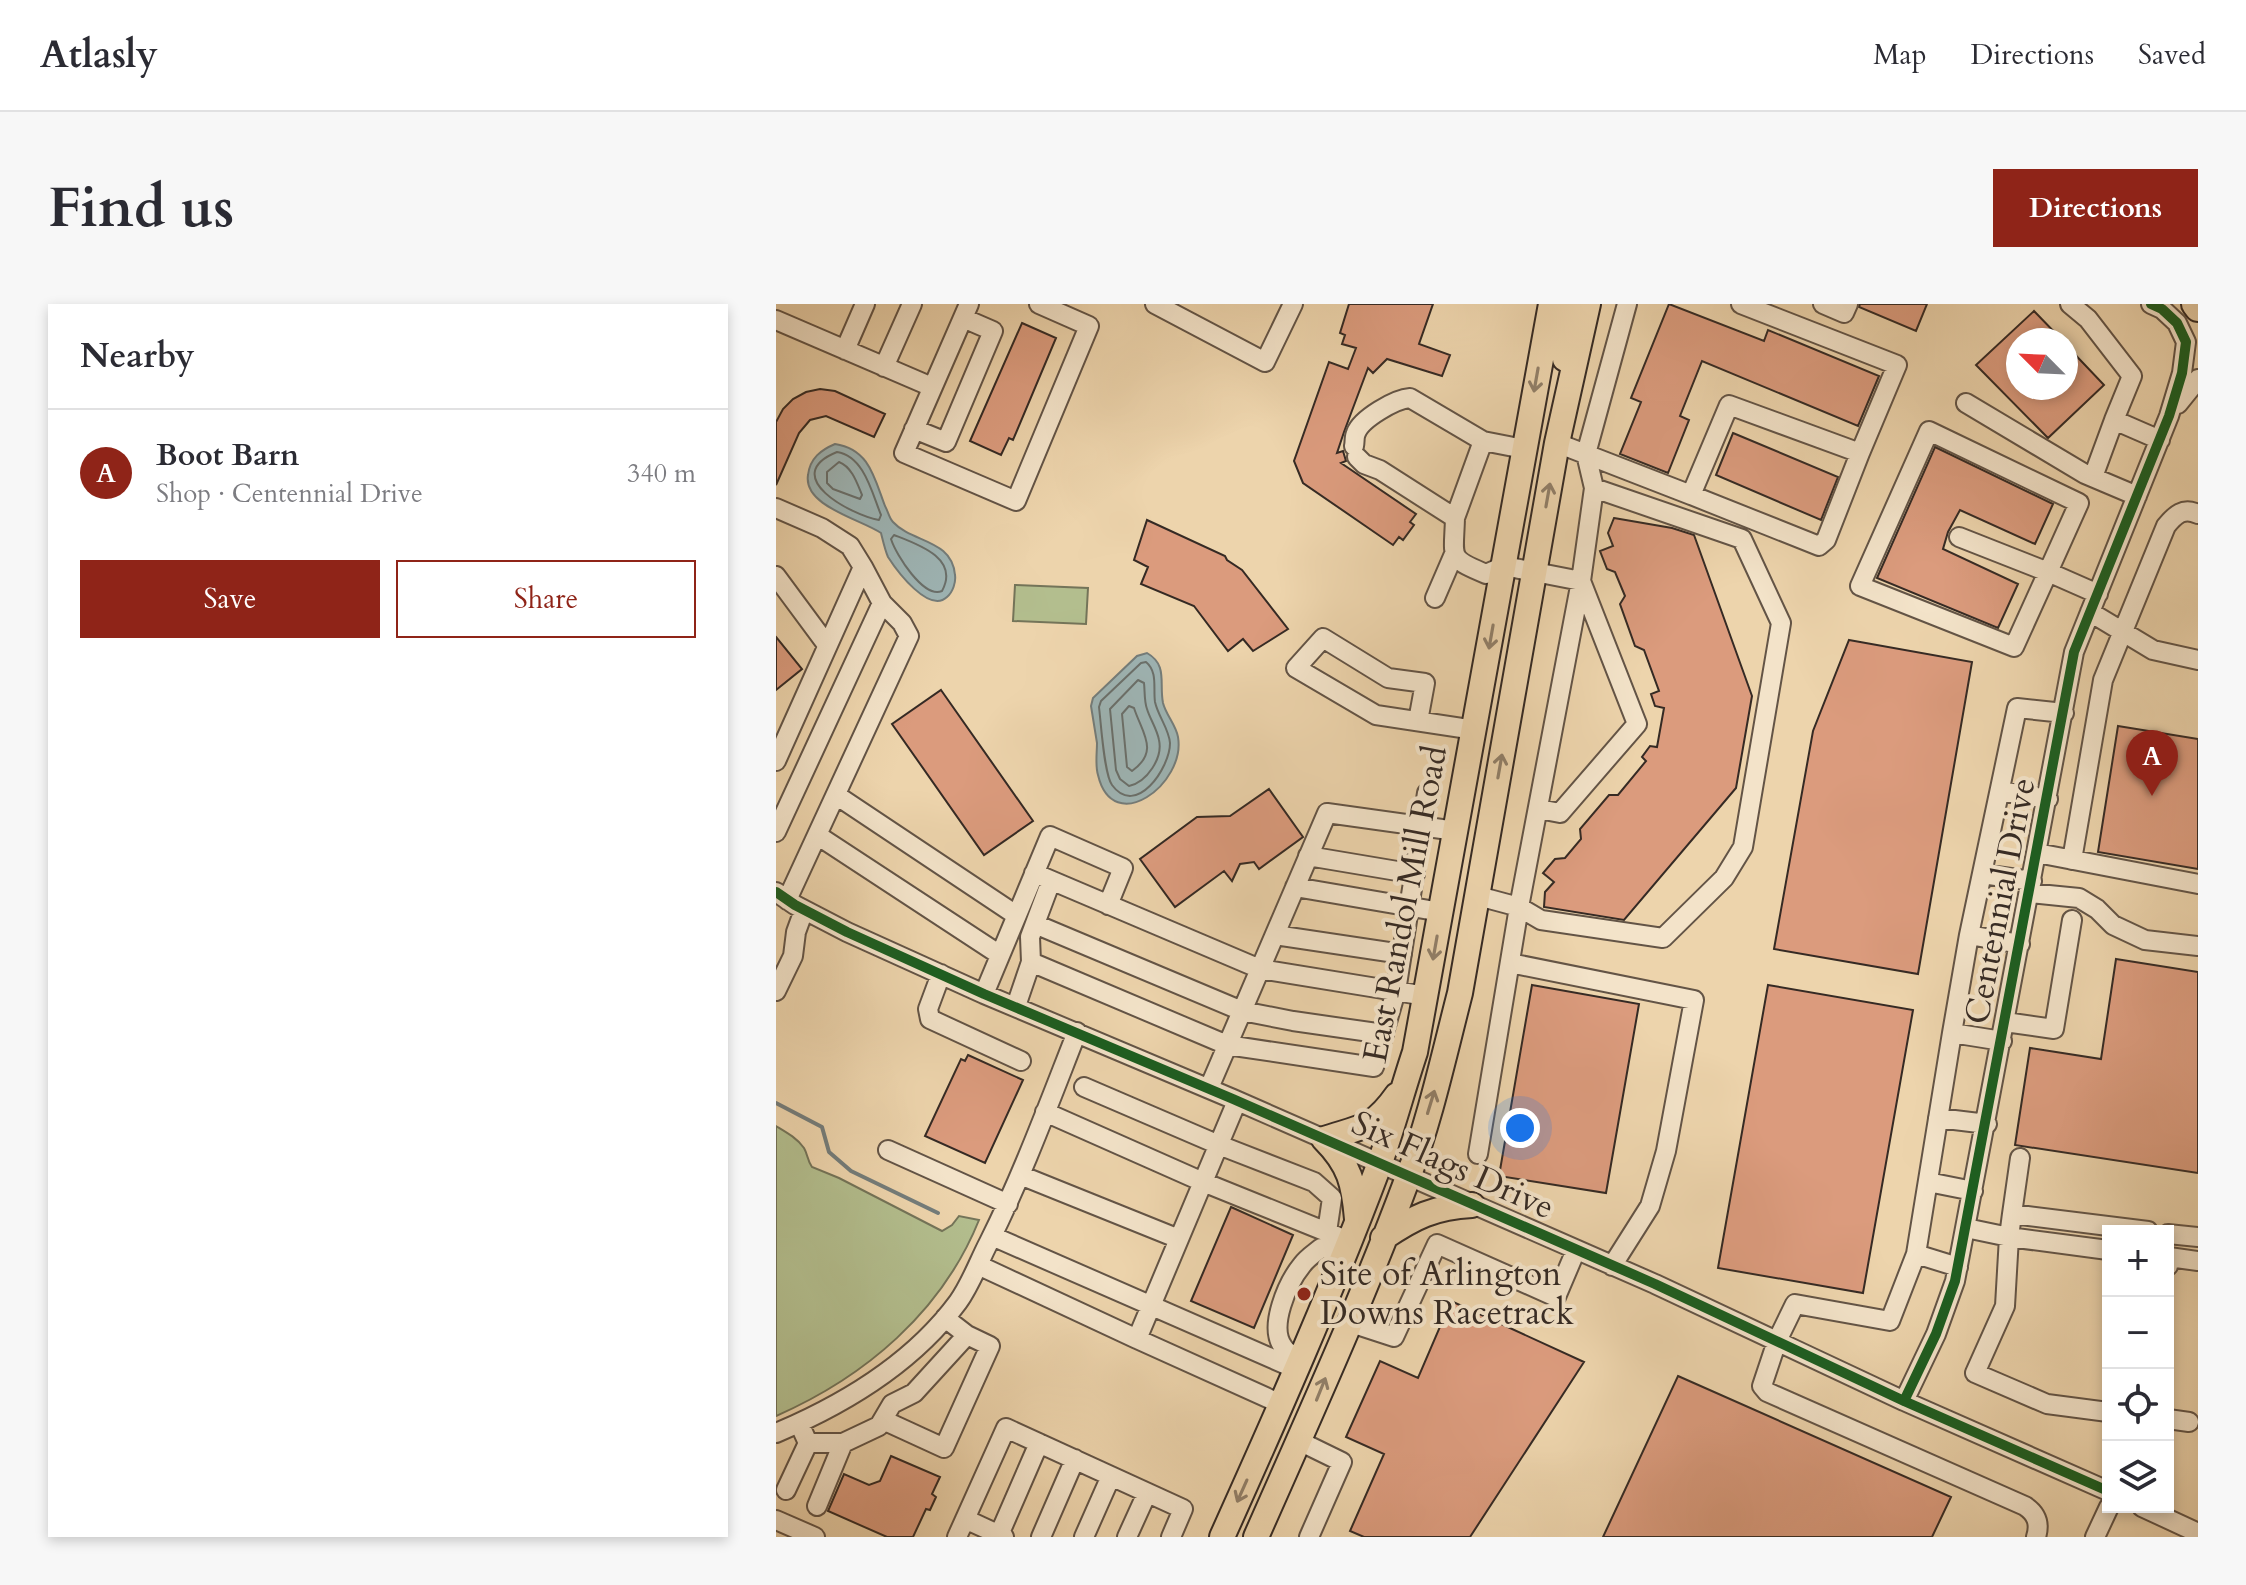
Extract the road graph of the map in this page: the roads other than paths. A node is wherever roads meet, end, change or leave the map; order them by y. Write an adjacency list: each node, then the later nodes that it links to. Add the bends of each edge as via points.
1 (865, 304): 18 (street)
2 (912, 304): 19 (street)
3 (1039, 304): 26 (street, via 1089,326 1016,501 904,453)
4 (1155, 304): 5 (street, via 1265,362)
5 (1293, 304)
6 (1588, 304): 21 (main road, East Randol Mill Road)
7 (1627, 304): 32 (street)
8 (1741, 304): 31 (street, via 1897,365)
9 (1823, 304): 10 (street, via 1844,313)
10 (1848, 304)
11 (2070, 304): 25 (street, via 2132,376)
12 (2151, 304): 24 (street, Centennial Drive, via 2177,323 2186,342)
13 (2183, 304): 15 (main road)
14 (1554, 305): 21 (main road); 30 (main road, East Randol Mill Road, one-way to 30)
15 (2197, 307)
16 (966, 311): 22 (street); 26 (street, via 993,331 946,442)
17 (778, 326): 18 (street)
18 (845, 350): 19 (street)
19 (884, 367): 22 (street)
20 (2198, 379): 24 (street, Centennial Drive)
21 (1570, 385): 29 (main road, East Randol Mill Road)
22 (932, 387): 26 (street)
23 (1966, 403): 33 (street)
24 (2169, 416): 27 (street, Centennial Drive)
25 (2114, 420): 27 (street); 33 (street)
26 (914, 429)
27 (2160, 440): 36 (street, Centennial Drive)
28 (1483, 441): 30 (street); 39 (street); 39 (street, via 1410,398 1389,404 1356,433 1356,452 1364,464)
29 (1557, 443): 32 (street); 44 (main road, East Randol Mill Road, one-way to 29)
30 (1524, 449): 42 (main road, East Randol Mill Road)
31 (1860, 453): 35 (street, via 1729,405); 35 (street, via 1819,546)
32 (1586, 454): 34 (street); 35 (street)
33 (2093, 477): 36 (street)
34 (1594, 488): 47 (street); 81 (street, via 1742,539 1781,623 1743,847 1724,878 1663,938 1541,920)
35 (1691, 495)
36 (2137, 496): 50 (street, Centennial Drive)
37 (776, 508): 43 (street, via 850,546)
38 (2198, 514): 51 (street, via 2185,510 2166,526)
39 (1455, 518): 41 (street)
40 (1959, 537): 45 (street)
41 (1454, 554): 42 (street, via 1460,564 1486,574); 48 (street)
42 (1504, 566): 44 (street); 56 (main road, East Randol Mill Road, one-way to 56)
43 (863, 567): 49 (street); 52 (street)
44 (1534, 572): 47 (street); 78 (main road, East Randol Mill Road, one-way to 44)
45 (2048, 572): 45 (street, via 2014,647 1860,586 1929,431 2079,503); 50 (street)
46 (776, 576): 52 (street)
47 (1581, 581): 63 (street); 63 (street, via 1637,724 1560,813)
48 (1435, 598)
49 (882, 603): 61 (street, via 909,636); 66 (street)
50 (2094, 603): 51 (street); 54 (street, Centennial Drive, via 2074,652)
51 (2121, 631): 53 (street, via 2153,650); 70 (street, via 2103,680)
52 (827, 645): 57 (street)
53 (2198, 660)
54 (2064, 713): 59 (street, via 2017,708); 62 (street, Centennial Drive)
55 (1418, 721): 55 (street, via 1376,715 1296,668 1323,638 1388,678 1425,683); 56 (street)
56 (1475, 730): 58 (main road, East Randol Mill Road)
57 (776, 761)
58 (1468, 768): 65 (main road, East Randol Mill Road); 78 (main road, via 1478,802 1462,879 1465,889)
59 (2000, 791): 62 (street); 72 (street)
60 (1427, 793): 64 (street)
61 (836, 795): 67 (street); 84 (street)
62 (2048, 799): 68 (street, Centennial Drive)
63 (1539, 809): 81 (street)
64 (1423, 826): 65 (street); 69 (street, via 1327,813); 71 (street)
65 (1456, 831): 83 (main road, East Randol Mill Road)
66 (776, 832)
67 (817, 835): 77 (street); 92 (street)
68 (2037, 853): 70 (street); 76 (street, Centennial Drive)
69 (1308, 856): 71 (street); 75 (street)
70 (2072, 860): 74 (street)
71 (1415, 874): 80 (street)
72 (1982, 874): 76 (street); 88 (street)
73 (1042, 877): 79 (street); 79 (street, via 1050,836 1123,868); 84 (street); 86 (street)
74 (2198, 884)
75 (1295, 887): 80 (street); 87 (street)
76 (2031, 887): 89 (street, Centennial Drive); 90 (street, via 2079,898 2113,925 2145,940)
77 (781, 896): 82 (street, Six Flags Drive)
78 (1478, 896): 81 (street); 123 (main road, East Randol Mill Road, one-way to 78, via 1460,993)
79 (1108, 905): 95 (street)
80 (1410, 907): 83 (street); 91 (street)
81 (1519, 907): 94 (street)
82 (804, 910): 96 (street, Six Flags Drive); 97 (street, via 793,956)
83 (1441, 912): 100 (main road, East Randol Mill Road, one-way to 100)
84 (1016, 915): 92 (street)
85 (2072, 920): 104 (street, via 2054,1029)
86 (1035, 924): 93 (street); 102 (street)
87 (1275, 935): 91 (street); 95 (street)
88 (1969, 935): 89 (street); 105 (street)
89 (2020, 944): 104 (street, Centennial Drive)
90 (2198, 946)
91 (1402, 954): 98 (street)
92 (1000, 955): 99 (street)
93 (1031, 962): 101 (street); 107 (street)
94 (1510, 963): 119 (street); 145 (street, via 1694,1000 1666,1151 1650,1206)
95 (1260, 969): 98 (street); 102 (street)
96 (941, 974): 99 (street, Six Flags Drive); 108 (street, via 928,1009 930,1019)
97 (776, 991)
98 (1396, 991): 100 (street); 106 (street)
99 (984, 994): 101 (street, Six Flags Drive)
100 (1426, 996): 110 (main road, East Randol Mill Road)
101 (1016, 1006): 103 (street, Six Flags Drive)
102 (1242, 1011): 106 (street); 107 (street)
103 (1077, 1032): 111 (street, Six Flags Drive); 113 (street)
104 (2004, 1032): 105 (street); 115 (street, Centennial Drive)
105 (1952, 1033): 114 (street)
106 (1384, 1034): 107 (street, via 1374,1067)
107 (1227, 1045): 111 (street)
108 (1021, 1061)
109 (1084, 1087): 117 (street)
110 (1404, 1087): 116 (main road, via 1369,1125); 121 (main road, East Randol Mill Road)
111 (1209, 1088): 112 (street, Six Flags Drive)
112 (1237, 1101): 116 (street, Six Flags Drive); 117 (street)
113 (1045, 1112): 122 (street); 124 (street)
114 (1938, 1118): 115 (street); 125 (street)
115 (1987, 1124): 126 (street, Centennial Drive)
116 (1324, 1139): 121 (street, Six Flags Drive); 134 (main road, via 1350,1175)
117 (1219, 1145): 124 (street); 134 (street, via 1314,1182 1332,1198)
118 (888, 1150): 127 (street)
119 (1478, 1154)
120 (2020, 1158): 129 (street)
121 (1379, 1164): 123 (street, Six Flags Drive); 134 (main road, East Randol Mill Road)
122 (1020, 1175): 127 (street); 138 (street)
123 (1408, 1177): 128 (street, Six Flags Drive); 137 (main road, East Randol Mill Road)
124 (1203, 1182): 134 (street); 138 (street)
125 (1928, 1182): 126 (street); 141 (street)
126 (1973, 1191): 131 (street, Centennial Drive)
127 (1008, 1204): 133 (street)
128 (1472, 1205): 137 (main road, via 1435,1209); 140 (street, Six Flags Drive)
129 (2012, 1214): 130 (street); 135 (street)
130 (2102, 1225)
131 (1966, 1228): 135 (street); 146 (street, Centennial Drive)
132 (2174, 1235): 136 (street)
133 (992, 1236): 144 (street); 147 (street)
134 (1345, 1236): 153 (main road, East Randol Mill Road); 153 (street, via 1303,1262 1280,1306 1278,1335)
135 (2009, 1237): 139 (street); 157 (street, via 2005,1306 1975,1373 2047,1404)
136 (2198, 1237)
137 (1383, 1238): 149 (main road, East Randol Mill Road)
138 (1179, 1239): 147 (street)
139 (2102, 1249)
140 (1576, 1250): 145 (street, Six Flags Drive); 149 (street, via 1556,1297 1437,1244 1394,1337)
141 (1916, 1254): 146 (street); 152 (street, via 1890,1321 1795,1304)
142 (2174, 1260): 143 (street)
143 (2198, 1261)
144 (978, 1265): 148 (street); 151 (street)
145 (1612, 1266): 152 (street, Six Flags Drive)
146 (1958, 1267): 155 (street, Centennial Drive, via 1936,1334)
147 (1151, 1306): 151 (street); 153 (street)
148 (945, 1318): 150 (street); 154 (street)
149 (1348, 1322): 163 (main road, East Randol Mill Road, one-way to 149)
150 (967, 1335): 158 (street, via 914,1393); 158 (street, via 990,1346 944,1448)
151 (1137, 1339): 156 (street)
152 (1777, 1341): 155 (street, Six Flags Drive); 189 (street, via 1761,1381 1763,1389 2025,1506 2037,1518)
153 (1298, 1364): 156 (main road, East Randol Mill Road)
154 (874, 1381): 158 (street); 161 (street)
155 (1904, 1401): 169 (street, Six Flags Drive)
156 (1281, 1404): 177 (main road, East Randol Mill Road, one-way to 177)
157 (2102, 1411)
158 (887, 1412): 165 (street, via 879,1426)
159 (2174, 1420): 160 (street)
160 (2189, 1422)
161 (799, 1423): 162 (street); 164 (street)
162 (776, 1433)
163 (1299, 1441): 187 (main road, East Randol Mill Road); 188 (street, via 1342,1462)
164 (808, 1443): 165 (street); 170 (street)
165 (843, 1443): 172 (street)
166 (1039, 1443): 167 (street); 175 (street, via 1006,1428); 179 (street)
167 (1075, 1459): 168 (street); 182 (street)
168 (1111, 1476): 171 (street); 183 (street)
169 (2102, 1488)
170 (786, 1490)
171 (1147, 1493): 184 (street); 185 (street, via 1183,1509)
172 (817, 1506)
173 (2106, 1513): 190 (street)
174 (2155, 1513): 178 (street)
175 (965, 1519): 179 (street); 181 (street)
176 (776, 1520): 180 (street)
177 (1224, 1532): 186 (street)
178 (2198, 1533)
179 (1001, 1536)
180 (815, 1537)
181 (957, 1537)
182 (1041, 1537)
183 (1084, 1537)
184 (1127, 1537)
185 (1171, 1537)
186 (1249, 1537)
187 (1256, 1537)
188 (1309, 1537)
189 (2036, 1537)
190 (2095, 1537)

